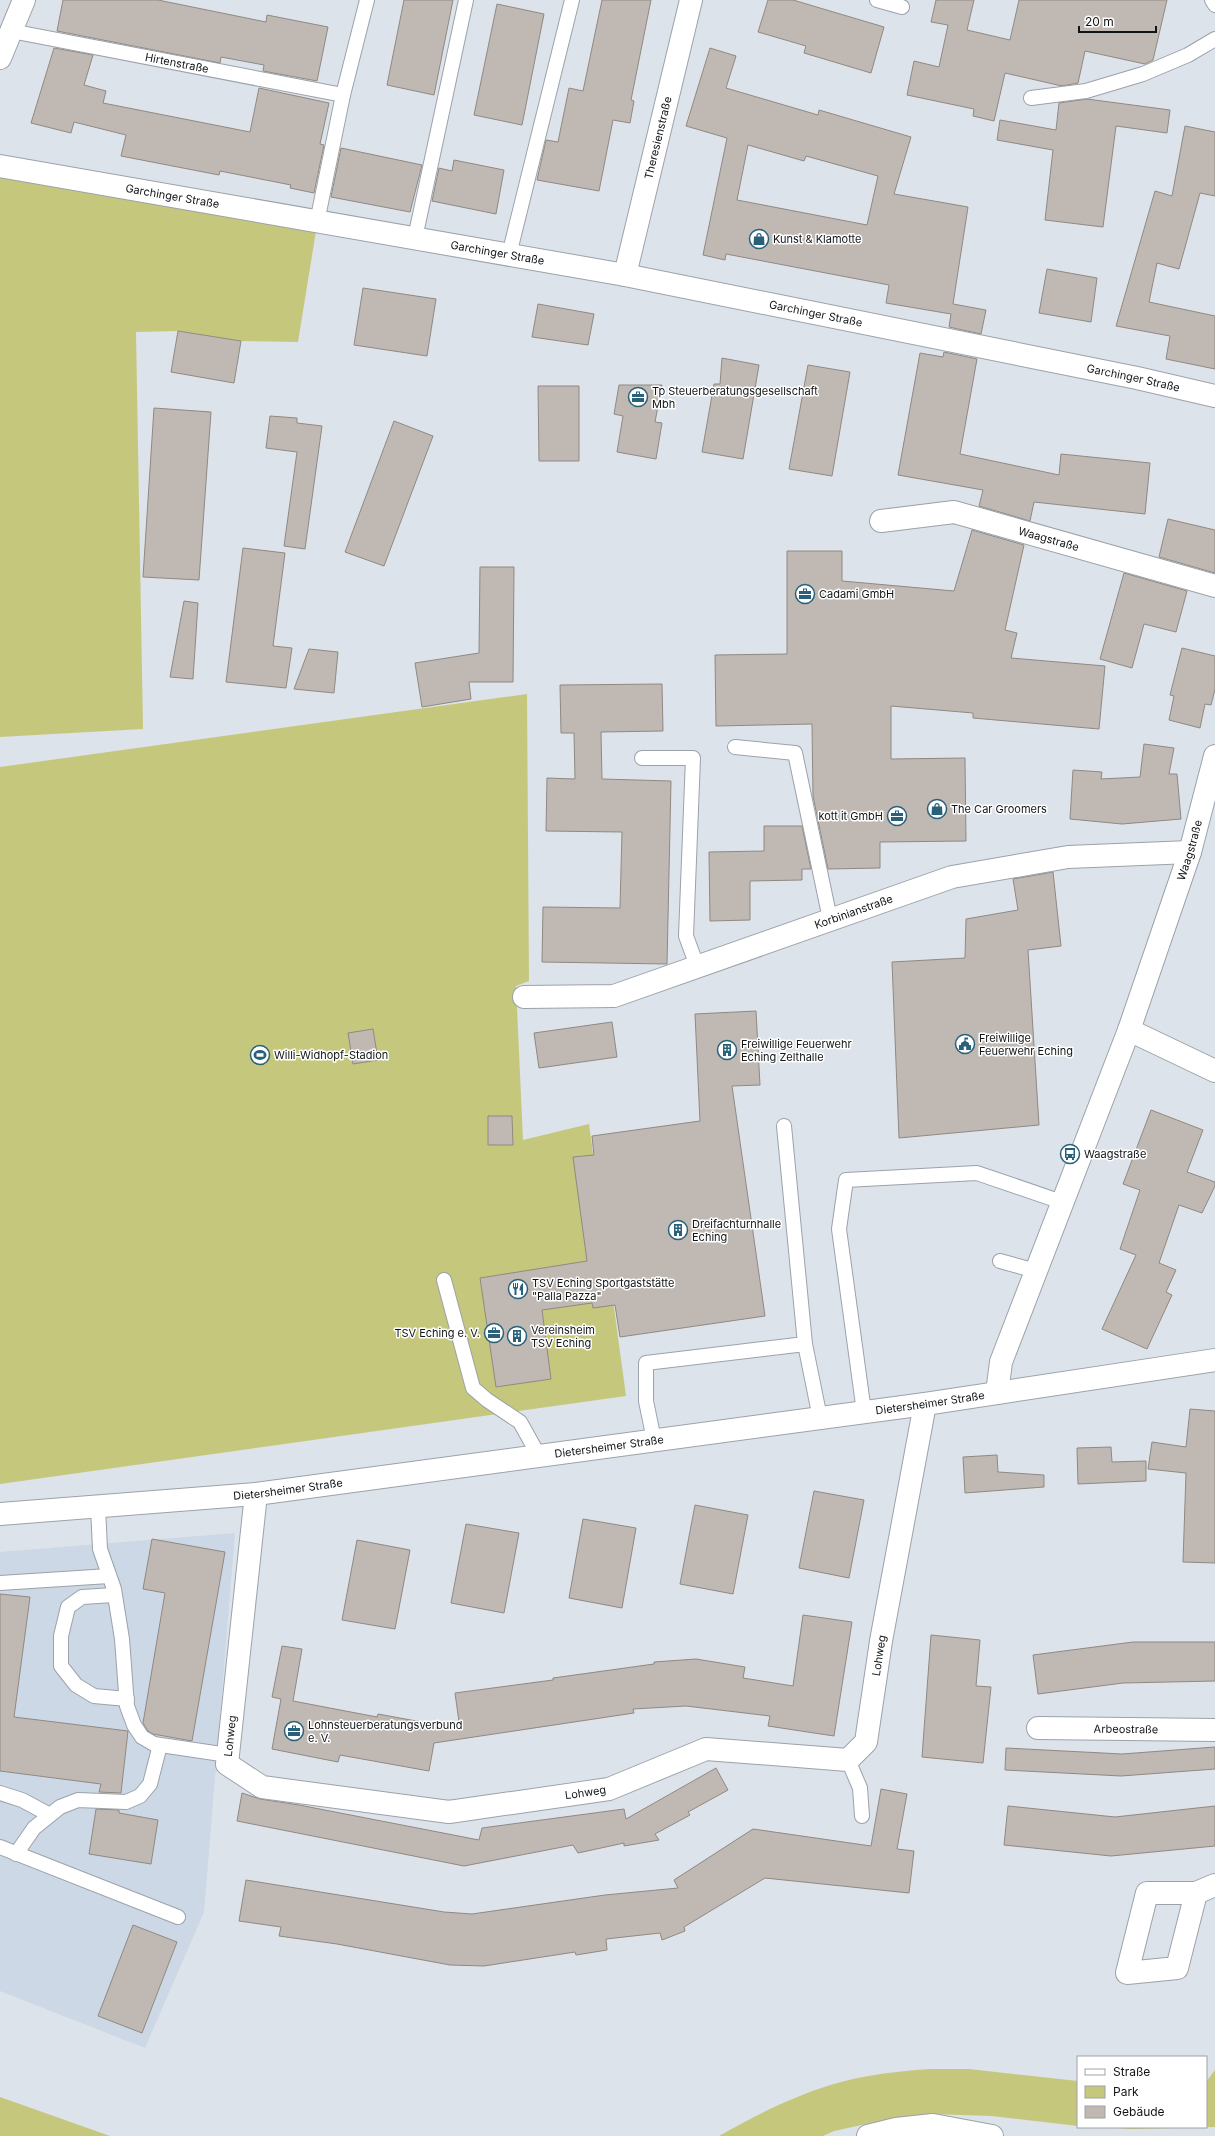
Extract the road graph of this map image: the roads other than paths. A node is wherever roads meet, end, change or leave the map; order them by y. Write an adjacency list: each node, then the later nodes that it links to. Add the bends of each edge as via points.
1 (24, 0): 10 (main road)
2 (366, 0): 13 (lane)
3 (466, 0): 17 (lane)
4 (572, 0): 18 (lane)
5 (691, 0): 19 (main road, Theresienstraße)
6 (877, 0): 9 (lane)
7 (1212, 0): 8 (lane)
8 (1215, 5)
9 (902, 7)
10 (11, 30): 12 (main road); 13 (lane, Hirtenstraße)
11 (1215, 39): 14 (lane, via 1188,55 1143,74 1086,91)
12 (0, 58)
13 (343, 95): 16 (lane)
14 (1031, 98)
15 (0, 166): 16 (main road, Garchinger Straße)
16 (317, 222): 17 (main road, Garchinger Straße)
17 (415, 238): 18 (main road, Garchinger Straße)
18 (509, 255): 19 (main road, Garchinger Straße)
19 (626, 275): 20 (main road, Garchinger Straße)
20 (1215, 396)
21 (881, 521): 22 (main road, Waagstraße, via 954,512)
22 (1215, 586)
23 (735, 746): 27 (lane, via 795,753)
24 (1215, 756): 26 (main road, Waagstraße)
25 (642, 758): 28 (lane, via 693,758 686,936)
26 (1190, 852): 27 (main road, Korbinianstraße, via 1068,857 952,877); 30 (main road, Waagstraße)
27 (830, 919): 28 (main road, Korbinianstraße)
28 (697, 966): 29 (main road, Korbinianstraße, via 614,996)
29 (524, 997)
30 (1129, 1030): 31 (main road); 33 (main road, Waagstraße)
31 (1215, 1072)
32 (784, 1126): 37 (lane)
33 (1062, 1202): 35 (main road, Waagstraße); 41 (lane, via 977,1173 846,1180 839,1229)
34 (1000, 1261): 35 (lane)
35 (1036, 1271): 39 (main road, Waagstraße, via 1001,1362)
36 (444, 1280): 44 (lane, via 473,1388 520,1422)
37 (805, 1344): 42 (lane); 43 (lane, via 646,1363 646,1401)
38 (1215, 1360): 39 (main road, Dietersheimer Straße)
39 (997, 1393): 40 (main road, Dietersheimer Straße)
40 (925, 1404): 41 (main road, Dietersheimer Straße); 56 (main road, Lohweg, via 881,1640 866,1742)
41 (864, 1412): 42 (main road, Dietersheimer Straße)
42 (820, 1418): 43 (main road, Dietersheimer Straße)
43 (654, 1440): 44 (main road, Dietersheimer Straße)
44 (539, 1456): 45 (main road, Dietersheimer Straße)
45 (256, 1494): 46 (main road, Dietersheimer Straße); 55 (main road, Lohweg)
46 (98, 1507): 47 (main road, Dietersheimer Straße); 48 (lane, via 100,1549)
47 (0, 1514)
48 (109, 1576): 49 (lane); 50 (lane)
49 (0, 1583)
50 (114, 1594): 51 (lane, via 122,1639); 51 (lane, via 82,1597 68,1607 61,1636 61,1666 76,1685 94,1696)
51 (127, 1699): 54 (lane, via 134,1725 142,1737)
52 (1038, 1728): 53 (main road, Arbeostraße)
53 (1215, 1730)
54 (160, 1745): 55 (lane); 58 (lane, via 150,1784 140,1796 126,1802 78,1800 60,1807)
55 (228, 1755): 56 (main road, Lohweg, via 227,1764 262,1787 449,1812 609,1789 706,1749)
56 (848, 1760): 59 (lane, via 860,1788)
57 (0, 1793): 58 (lane, via 22,1800)
58 (50, 1815): 61 (lane, via 34,1828)
59 (862, 1816)
60 (0, 1847): 61 (lane)
61 (16, 1854): 62 (lane)
62 (178, 1917)
63 (868, 2136): 64 (main road, via 896,2129 933,2125)
64 (987, 2136)

